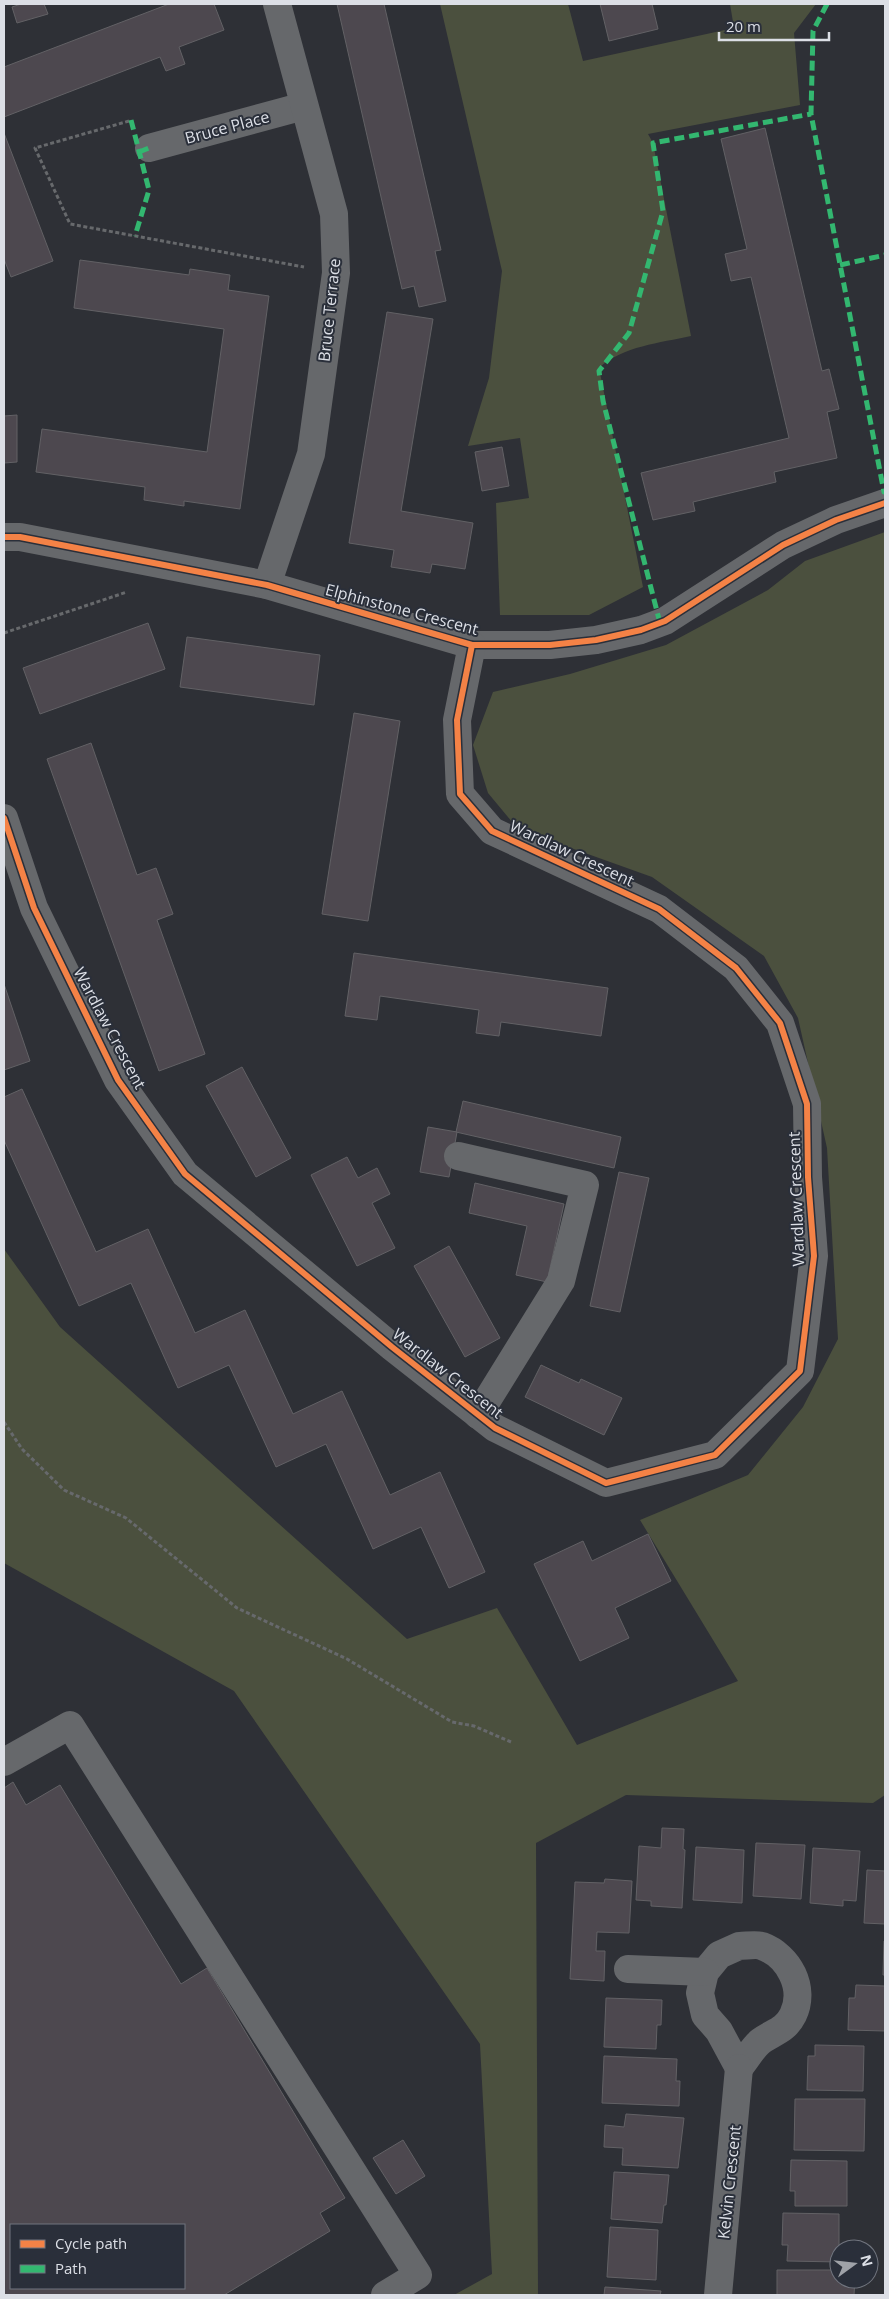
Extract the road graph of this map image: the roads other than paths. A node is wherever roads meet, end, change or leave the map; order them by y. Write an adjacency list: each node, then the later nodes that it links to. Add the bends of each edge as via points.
1 (277, 4): 2 (street, Bruce Terrace)
2 (304, 106): 3 (street, Bruce Place); 6 (street, Bruce Terrace, via 334,214 336,273 311,454)
3 (149, 148)
4 (885, 503): 7 (street, Elphinstone Crescent, via 836,520 783,545 665,621 641,630 596,640 550,645)
5 (4, 537): 6 (street, Elphinstone Crescent, via 20,537)
6 (267, 585): 7 (street, Elphinstone Crescent)
7 (472, 645): 11 (street, Wardlaw Crescent, via 457,720 460,794 492,831 658,909 736,968 780,1023 807,1104 814,1256 800,1370 715,1455 606,1483 495,1428)
8 (4, 818): 9 (street, Wardlaw Crescent)
9 (14, 884): 11 (street, Wardlaw Crescent, via 34,908 118,1080 185,1174)
10 (458, 1156): 11 (street, via 585,1185 561,1281)
11 (478, 1415)
12 (4, 1762): 16 (street, via 70,1725 418,2275)
13 (628, 1969): 14 (street)
14 (706, 1972): 15 (street, via 700,1993 706,2014); 15 (street, via 719,1955 739,1946 761,1946 780,1956 793,1973 798,1994 793,2015 780,2032 760,2041)
15 (740, 2068): 17 (street, Kelvin Crescent)
16 (386, 2295)
17 (718, 2295)

